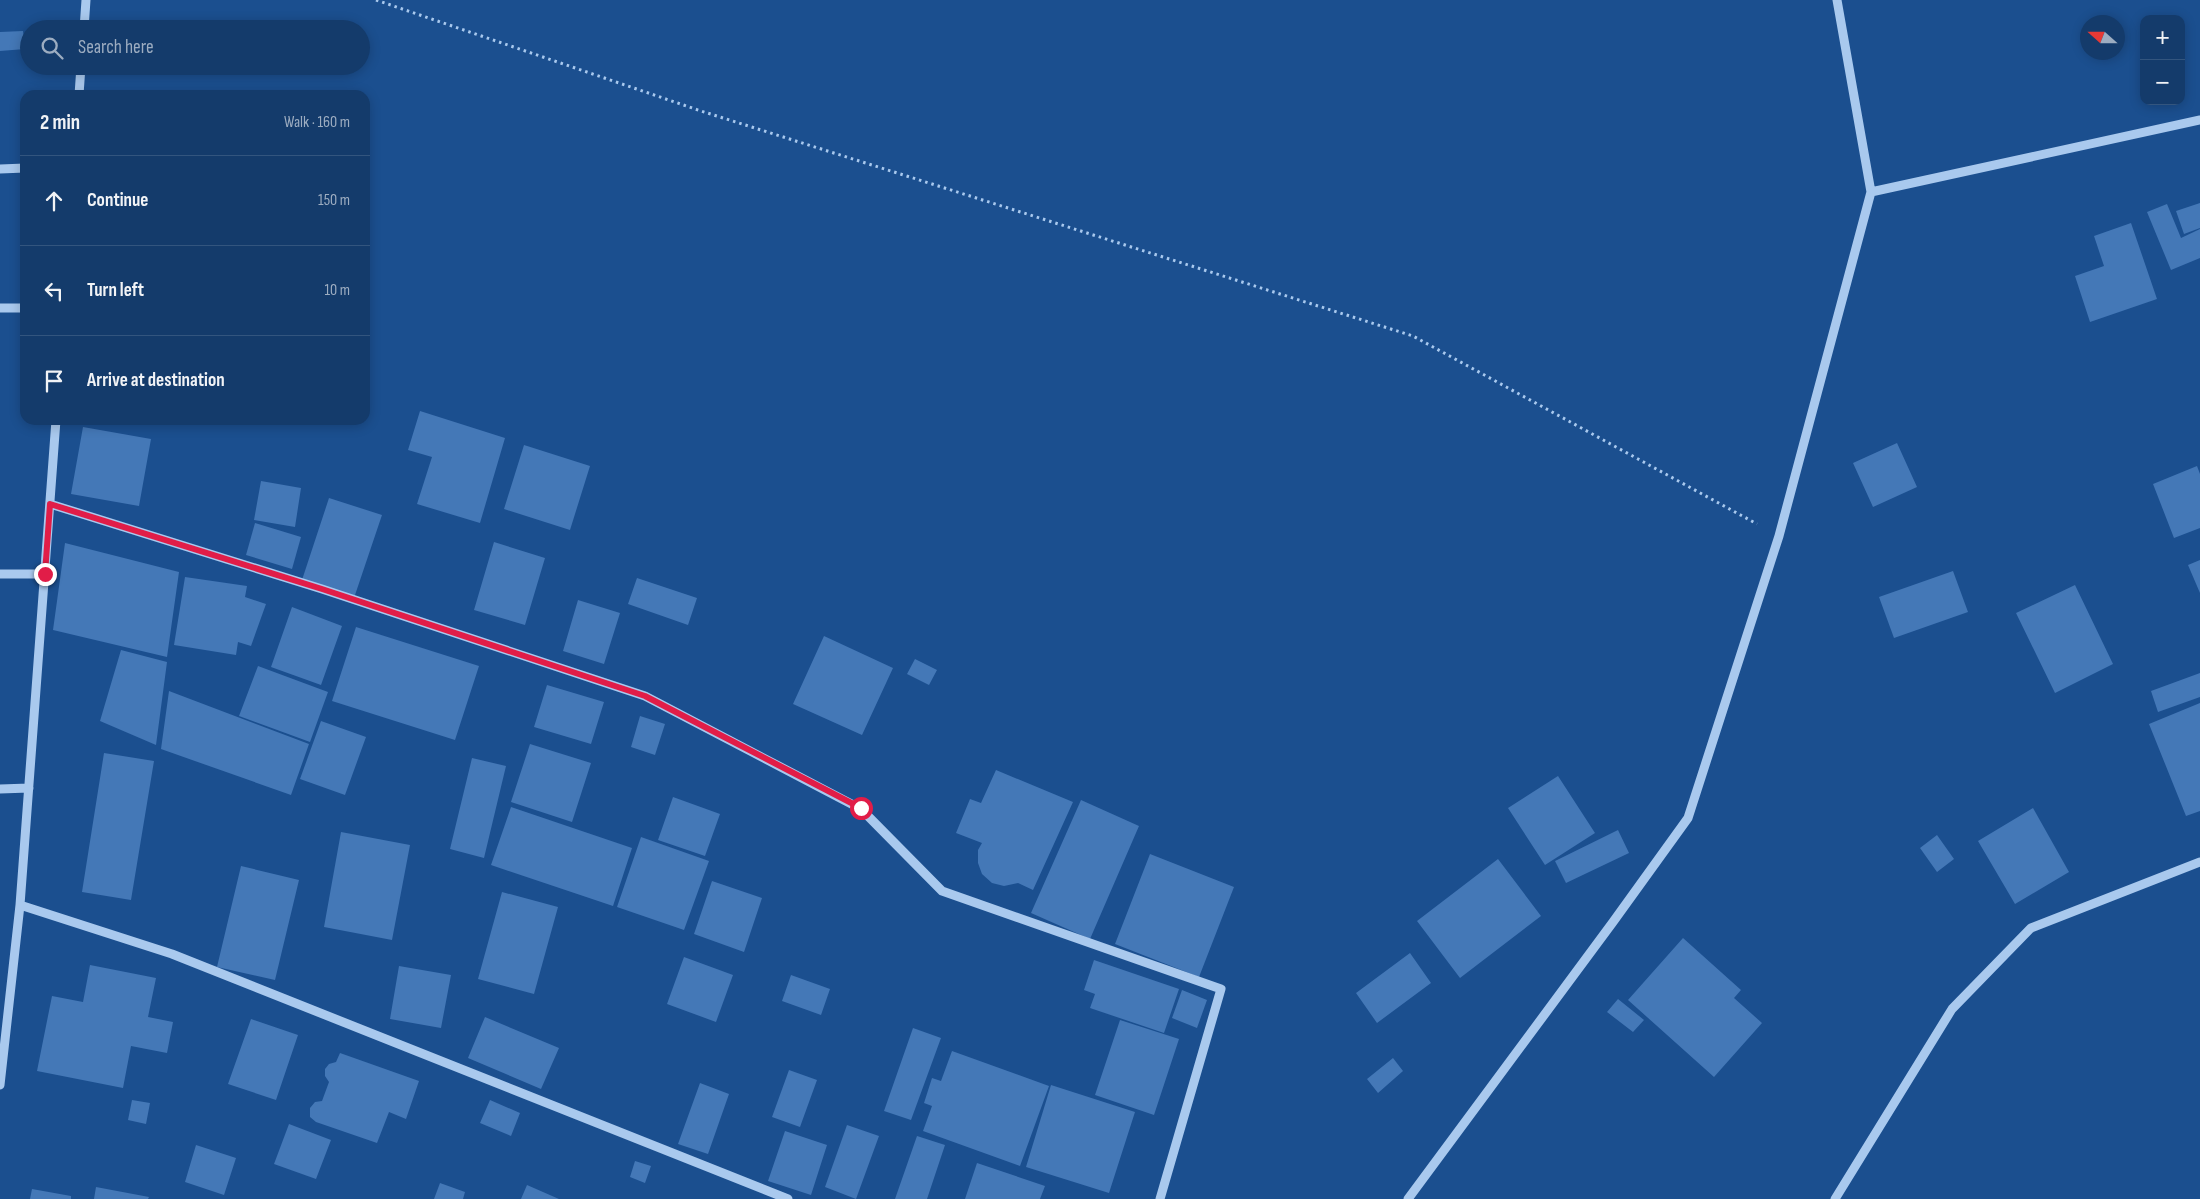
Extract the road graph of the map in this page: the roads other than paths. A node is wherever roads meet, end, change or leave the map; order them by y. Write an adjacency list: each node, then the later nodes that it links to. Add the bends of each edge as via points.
1 (86, 0): 3 (street)
2 (1837, 0): 9 (street)
3 (85, 20)
4 (80, 75): 5 (street)
5 (79, 90)
6 (2200, 120): 9 (street)
7 (0, 168): 8 (street)
8 (20, 168)
9 (1871, 192): 24 (street, via 1779,536 1688,818)
10 (0, 308): 11 (street)
11 (20, 308)
12 (56, 425): 13 (street)
13 (50, 504): 15 (street); 23 (street, via 322,589 645,696 861,808 942,891 1221,990)
14 (0, 574): 15 (street)
15 (45, 574): 16 (street)
16 (29, 788): 17 (street); 19 (street)
17 (0, 789)
18 (2200, 862): 25 (street, via 2032,928 1952,1009)
19 (20, 904): 20 (street); 22 (street, via 172,954)
20 (2, 1054): 21 (street)
21 (0, 1084)
22 (788, 1199)
23 (1160, 1199)
24 (1408, 1199)
25 (1835, 1199)

